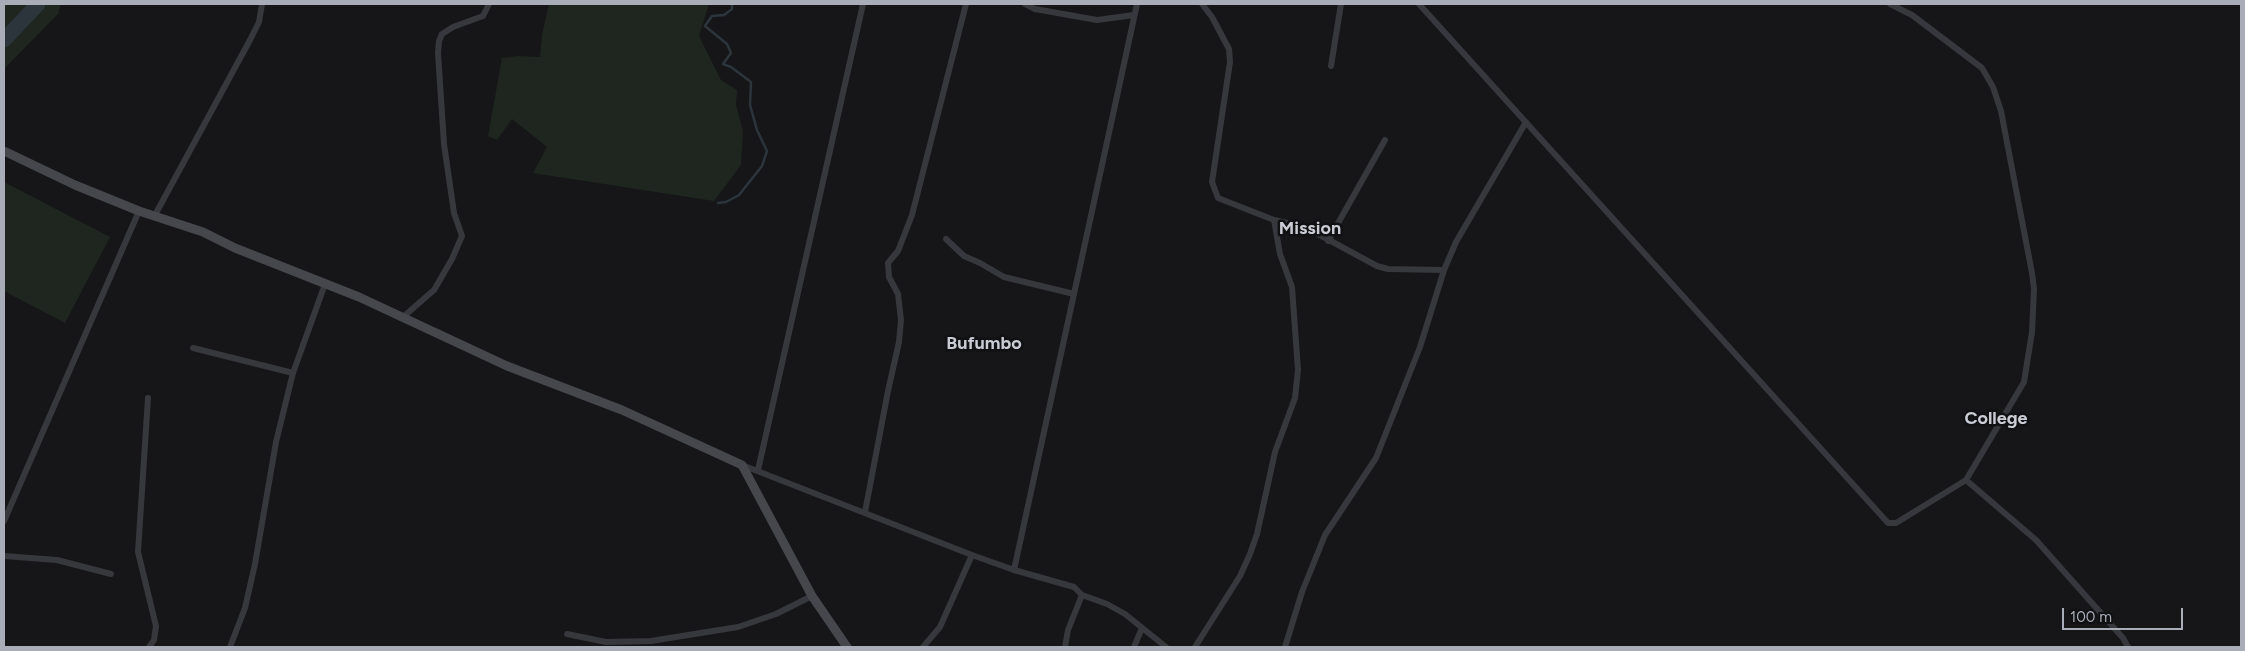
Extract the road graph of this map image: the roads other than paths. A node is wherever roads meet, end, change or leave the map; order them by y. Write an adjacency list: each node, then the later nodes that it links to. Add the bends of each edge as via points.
1 (262, 4): 18 (street, via 259,22 250,40)
2 (490, 4): 25 (street, via 483,16 453,26 442,34 439,41 444,144 454,213 462,236 434,290)
3 (863, 4): 30 (street)
4 (966, 4): 32 (street, via 912,216 898,251 888,262 889,277 898,294 902,320)
5 (1025, 4): 12 (street, via 1035,9 1097,20)
6 (1138, 4): 12 (street)
7 (1202, 4): 19 (street, via 1229,49 1230,62 1212,182 1214,190 1218,198)
8 (1341, 4): 13 (street)
9 (1432, 4): 11 (street)
10 (1890, 4): 31 (street, via 1912,14 1982,68 1993,88 2001,111 2032,273 2032,332 2024,382)
11 (1422, 6): 14 (street)
12 (1134, 15): 24 (street)
13 (1331, 66)
14 (1526, 122): 22 (street, via 1456,242); 31 (street, via 1888,523 1896,523)
15 (1385, 140): 21 (street)
16 (4, 151): 17 (street, via 74,185)
17 (139, 211): 18 (street); 33 (street)
18 (155, 215): 23 (street)
19 (1274, 220): 21 (street, via 1305,227); 49 (street, via 1280,254 1292,287 1298,370 1295,398 1275,452 1250,554 1240,576)
20 (946, 239): 24 (street, via 964,256 1004,277)
21 (1328, 241): 22 (street, via 1388,269)
22 (1444, 270): 50 (street, via 1420,347 1376,458 1325,535)
23 (326, 284): 25 (street); 27 (street)
24 (1074, 294): 36 (street)
25 (403, 317): 29 (street, via 507,366 618,409)
26 (192, 348): 27 (street)
27 (293, 373): 43 (street, via 276,442 249,591)
28 (148, 398): 42 (street, via 138,552 156,626 154,640)
29 (742, 465): 30 (street); 39 (street)
30 (758, 470): 32 (street)
31 (1966, 480): 51 (street, via 2036,540)
32 (865, 512): 34 (street)
33 (4, 521)
34 (972, 555): 36 (street); 45 (street, via 940,627)
35 (4, 556): 37 (street, via 57,560)
36 (1014, 570): 38 (street, via 1066,584)
37 (111, 574)
38 (1082, 595): 40 (street, via 1107,604); 46 (street)
39 (812, 596): 41 (street, via 776,614 738,627 651,641 611,643); 44 (street)
40 (1142, 628): 47 (street); 48 (street)
41 (567, 634)
42 (149, 647)
43 (230, 647)
44 (847, 647)
45 (923, 647)
46 (1065, 647)
47 (1134, 647)
48 (1166, 647)
49 (1195, 647)
50 (1285, 647)
51 (2128, 647)

